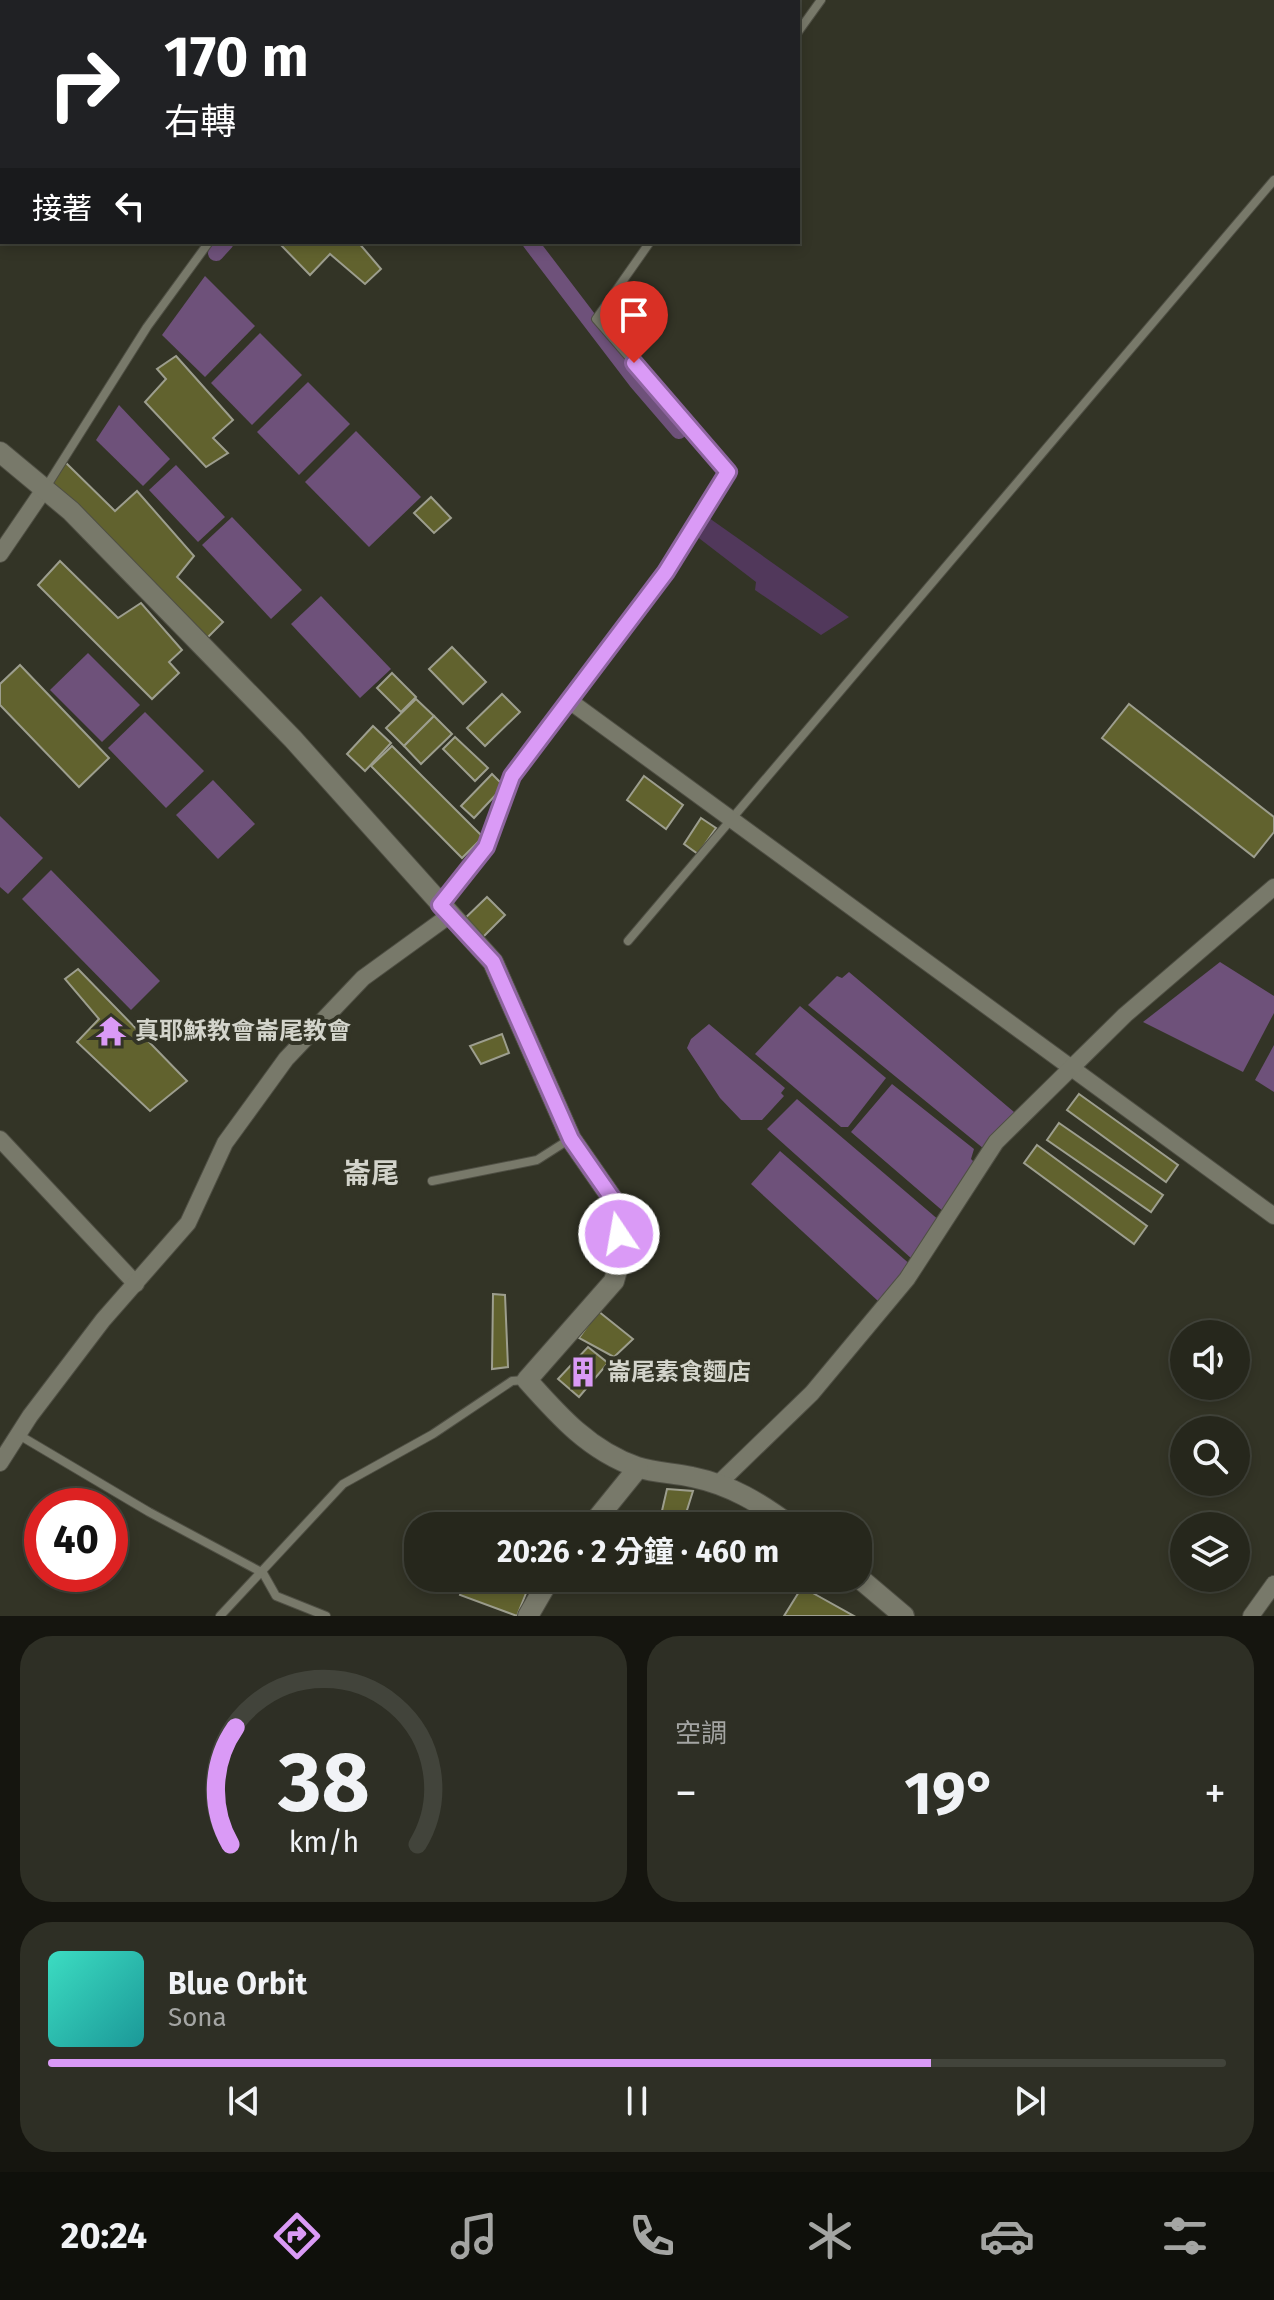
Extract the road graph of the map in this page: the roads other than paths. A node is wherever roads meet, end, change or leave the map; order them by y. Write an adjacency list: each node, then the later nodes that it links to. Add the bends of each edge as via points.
1 (821, 0): 2 (lane)
2 (800, 29)
3 (1274, 180): 10 (lane)
4 (208, 244): 7 (lane, via 147,327)
5 (649, 244): 9 (lane, via 596,319 728,472 666,572)
6 (0, 452): 7 (street)
7 (43, 491): 8 (street); 12 (street, via 71,511 293,739)
8 (0, 554)
9 (571, 702): 10 (street); 12 (lane, via 512,776 486,847)
10 (731, 820): 13 (lane); 14 (street)
11 (1274, 887): 14 (street)
12 (445, 910): 16 (street, via 493,962); 19 (street, via 363,978 286,1059 225,1143 188,1223)
13 (628, 941)
14 (1068, 1069): 18 (street); 24 (street, via 996,1142 907,1279 812,1393)
15 (0, 1139): 19 (street)
16 (571, 1139): 17 (lane, via 537,1160); 20 (street, via 614,1201 619,1263 614,1281)
17 (432, 1181)
18 (1274, 1216)
19 (136, 1284): 21 (street, via 103,1320)
20 (527, 1380): 23 (street, via 594,1446); 27 (lane, via 512,1381 433,1434 343,1484)
21 (19, 1435): 22 (street); 27 (lane)
22 (0, 1463)
23 (638, 1468): 24 (street); 25 (street)
24 (718, 1484): 26 (street, via 750,1496)
25 (602, 1512)
26 (772, 1512)
27 (263, 1573): 31 (lane); 32 (lane, via 276,1596)
28 (1274, 1584): 35 (street)
29 (872, 1589): 34 (street)
30 (542, 1592): 33 (street)
31 (220, 1616)
32 (326, 1616)
33 (528, 1616)
34 (904, 1616)
35 (1251, 1616)

